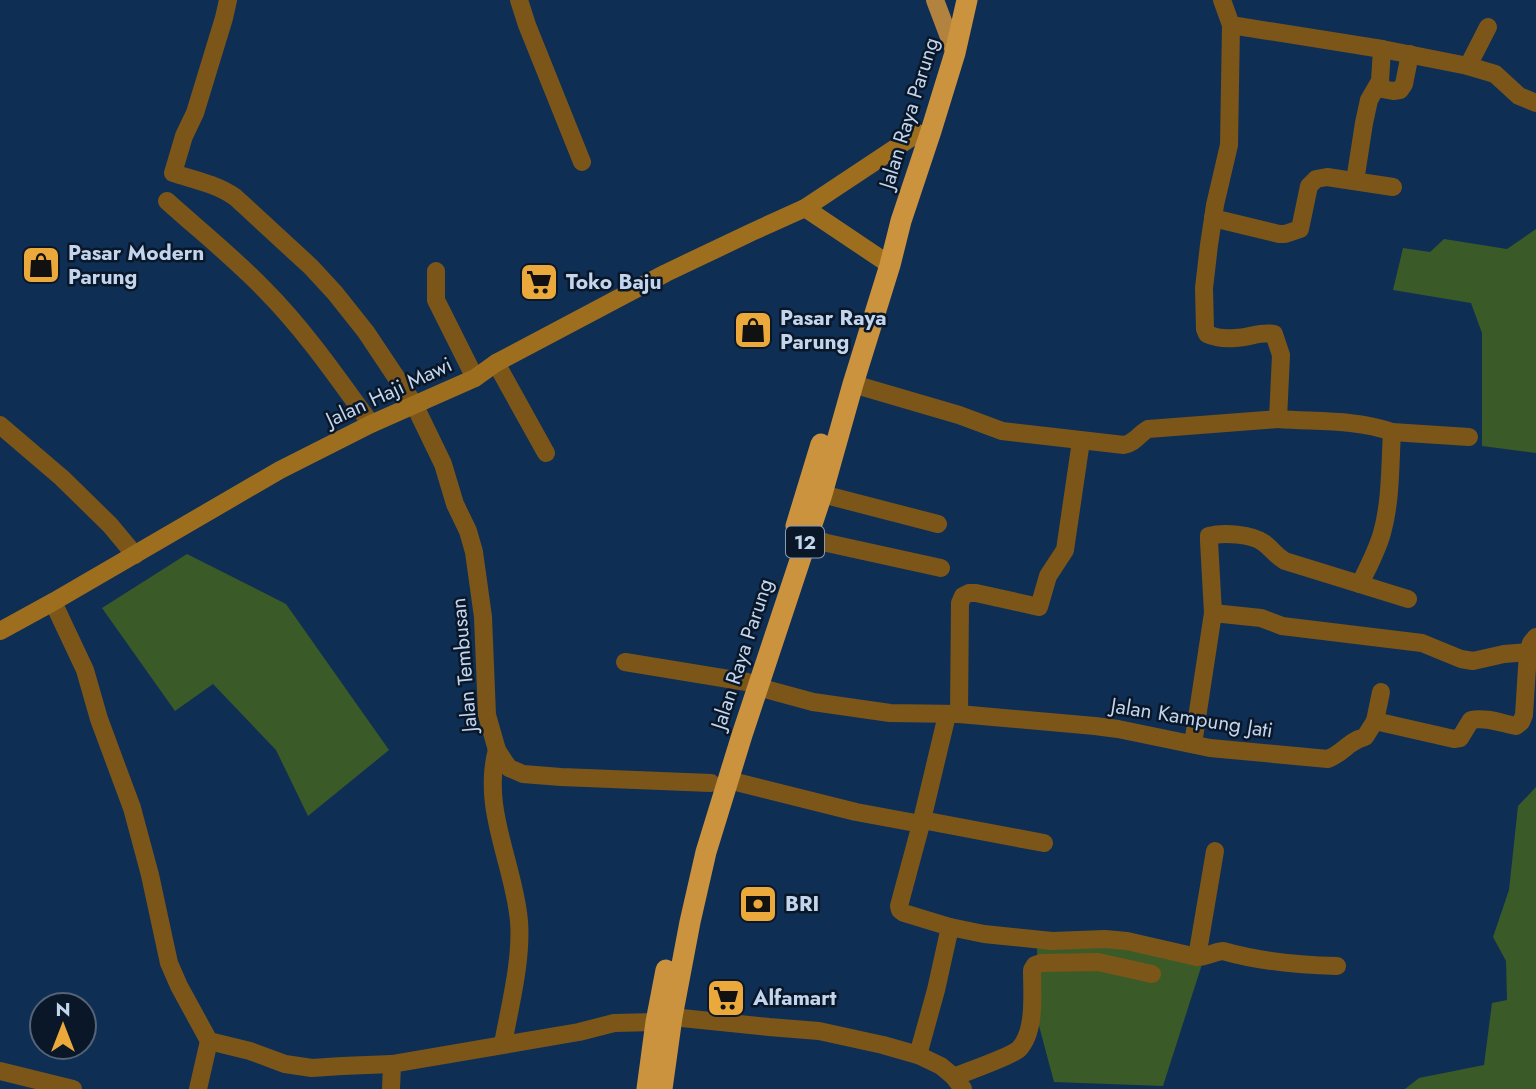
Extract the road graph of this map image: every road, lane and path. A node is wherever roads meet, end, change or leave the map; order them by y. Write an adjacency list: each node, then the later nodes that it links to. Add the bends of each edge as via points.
1 (228, 0): 28 (street, Jalan Tembusan, via 173,173 225,190 299,255 366,332)
2 (519, 0): 17 (street)
3 (934, 0): 9 (main road)
4 (953, 0): 9 (highway, Jalan Raya Parung / 12)
5 (967, 0): 11 (highway, Jalan Raya Parung / 12)
6 (1222, 0): 7 (street)
7 (1231, 26): 10 (street); 22 (street, via 1229,145)
8 (1488, 27): 13 (street)
9 (946, 30): 11 (main road); 16 (highway, Jalan Raya Parung / 12)
10 (1382, 49): 12 (street); 14 (street)
11 (955, 53): 23 (highway, Jalan Raya Parung / 12)
12 (1410, 54): 13 (street); 14 (street, via 1400,90)
13 (1468, 66): 15 (street, via 1495,74 1519,96)
14 (1377, 88): 18 (street, via 1369,100)
15 (1536, 103)
16 (918, 134): 21 (street, Jalan Haji Mawi); 23 (highway, Jalan Raya Parung / 12)
17 (582, 162)
18 (1355, 181): 19 (street); 22 (street, via 1316,179 1308,186 1300,229 1285,234)
19 (1393, 187)
20 (167, 201): 30 (street, via 272,297)
21 (805, 208): 23 (street); 25 (street, Jalan Haji Mawi, via 666,273)
22 (1213, 218): 29 (street, via 1204,288 1205,329 1217,338 1274,334 1281,355)
23 (884, 262): 27 (highway, Jalan Raya Parung / 12); 48 (highway, Jalan Raya Parung / 12)
24 (436, 271): 26 (street, via 436,300)
25 (496, 363): 26 (street, Jalan Haji Mawi); 35 (street)
26 (475, 378): 28 (street, Jalan Haji Mawi)
27 (853, 384): 34 (street, via 1002,431); 36 (highway, Jalan Raya Parung / 12)
28 (414, 404): 30 (street, Jalan Haji Mawi); 53 (street, Jalan Tembusan, via 443,464 474,552 483,617 487,715)
29 (1278, 419): 32 (street, via 1352,423); 34 (street, via 1148,429 1124,445)
30 (371, 424): 39 (street, Jalan Haji Mawi, via 280,470)
31 (0, 425): 39 (street, via 72,487)
32 (1392, 432): 33 (street); 41 (street, via 1383,531)
33 (1469, 436)
34 (1081, 441): 50 (street, via 1065,550 1048,576 1039,607 976,593 963,596)
35 (545, 453)
36 (822, 494): 37 (street); 38 (highway, Jalan Raya Parung / 12)
37 (937, 524)
38 (806, 537): 40 (street); 48 (highway, Jalan Raya Parung / 12)
39 (135, 555): 43 (street, Jalan Haji Mawi)
40 (942, 568)
41 (1360, 584): 42 (street); 44 (street, via 1284,561 1255,538 1212,534)
42 (1408, 599)
43 (53, 602): 45 (street, Jalan Haji Mawi); 63 (street, via 85,670 132,808 169,963)
44 (1213, 613): 46 (street, via 1422,643 1473,661); 52 (street)
45 (0, 631)
46 (1532, 644): 51 (street, via 1524,715 1516,726 1483,718 1471,720 1460,738 1454,739)
47 (625, 662): 48 (street, Jalan Kampung Jati)
48 (752, 684): 50 (street, Jalan Kampung Jati, via 840,707); 54 (highway, Jalan Raya Parung / 12)
49 (1381, 692): 51 (street)
50 (953, 715): 52 (street, Jalan Kampung Jati, via 1118,729); 55 (street)
51 (1375, 721): 52 (street, Jalan Kampung Jati, via 1365,737 1328,759)
52 (1193, 744)
53 (497, 750): 54 (street, Jalan Tembusan, via 509,768 523,774); 64 (street, via 493,799 519,921)
54 (720, 782): 55 (street, Jalan Tembusan, via 856,813); 62 (highway, Jalan Raya Parung / 12, via 673,935)
55 (922, 822): 56 (street, Jalan Tembusan); 58 (street, via 900,910)
56 (1044, 844)
57 (1215, 851): 59 (street)
58 (950, 927): 59 (street, via 1040,940 1127,941); 65 (street)
59 (1197, 957): 60 (street, via 1223,951 1260,961)
60 (1337, 966)
61 (1152, 974): 68 (street, via 1098,962 1035,965 1030,1026 1021,1046)
62 (664, 1019): 64 (street, via 614,1023); 65 (street, via 819,1031); 72 (highway, Jalan Raya Parung / 12); 73 (highway, Jalan Raya Parung / 12)
63 (209, 1041): 66 (street, via 304,1068); 70 (street)
64 (503, 1044): 66 (street)
65 (918, 1055): 68 (street, via 942,1066)
66 (392, 1065): 71 (street)
67 (0, 1071): 69 (street)
68 (958, 1083)
69 (73, 1089)
70 (198, 1089)
71 (391, 1089)
72 (647, 1089)
73 (662, 1089)

